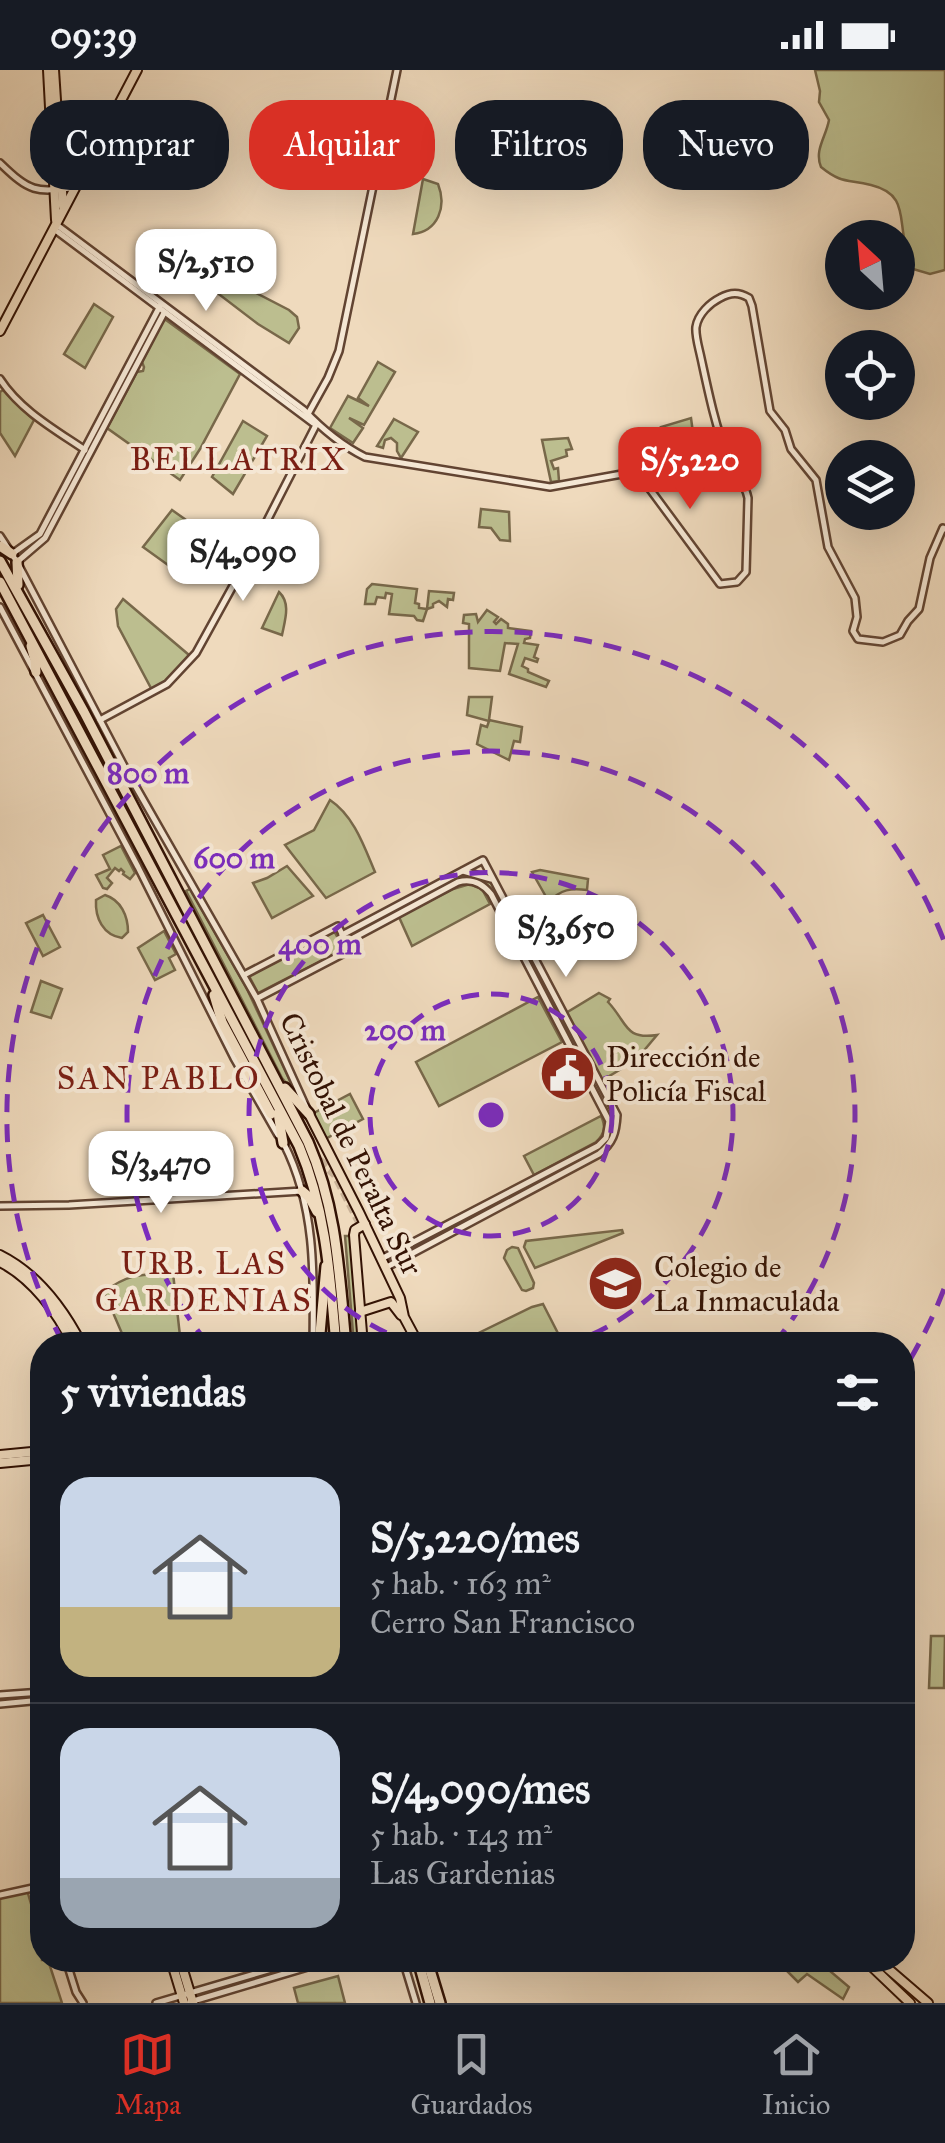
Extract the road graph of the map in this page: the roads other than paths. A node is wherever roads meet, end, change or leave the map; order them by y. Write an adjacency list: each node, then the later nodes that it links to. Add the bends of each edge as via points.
1 (51, 70): 4 (main road)
2 (136, 70): 5 (main road)
3 (397, 70): 16 (street, via 338,351)
4 (53, 100)
5 (121, 100)
6 (0, 163): 7 (street)
7 (30, 188)
8 (60, 190): 11 (main road)
9 (60, 190): 12 (main road)
10 (74, 190): 11 (main road)
11 (64, 210): 12 (main road)
12 (55, 227): 13 (street); 14 (main road)
13 (163, 308): 16 (street); 17 (street); 18 (street); 22 (street, via 44,538)
14 (0, 331)
15 (0, 379): 18 (street, via 38,418)
16 (308, 414): 17 (street)
17 (316, 424): 19 (street, via 365,457 550,487 622,474 641,477 720,584 737,582 746,572 748,498 724,445 696,328 718,298 740,293 750,298 770,411 816,480 828,547 855,598 858,639 900,635 919,609); 29 (street, via 196,653 167,684)
18 (85, 450): 22 (street, via 40,534)
19 (944, 528)
20 (0, 536): 22 (street, Cristobal de Peralta Sur)
21 (0, 546): 22 (highway)
22 (14, 558): 25 (highway); 29 (street, Cristobal de Peralta Sur)
23 (0, 561): 25 (highway)
24 (0, 582): 27 (highway)
25 (19, 592): 36 (highway)
26 (0, 607): 28 (street)
27 (17, 610): 28 (highway); 34 (highway)
28 (36, 672): 39 (street)
29 (100, 720): 33 (street, Cristobal de Peralta Sur)
30 (463, 871): 31 (street); 31 (street, via 483,860); 32 (street)
31 (494, 880): 46 (street, via 617,1115 616,1129 599,1154 395,1263)
32 (344, 939): 33 (street, via 338,926); 35 (street, via 350,950); 46 (street, via 458,882 482,884 609,1121 598,1146)
33 (244, 976): 35 (street, Cristobal de Peralta Sur)
34 (213, 982): 36 (highway); 37 (highway, via 222,1022)
35 (256, 998): 38 (street, Cristobal de Peralta Sur)
36 (272, 1083): 38 (highway); 39 (highway); 42 (highway); 54 (highway, via 308,1142 327,1192)
37 (271, 1114)
38 (309, 1114): 43 (main road, Cristobal de Peralta Sur)
39 (283, 1143): 40 (street)
40 (302, 1190): 41 (street); 42 (highway); 51 (street)
41 (0, 1206)
42 (324, 1224): 44 (highway)
43 (365, 1224): 46 (main road, Cristobal de Peralta Sur); 47 (main road, via 354,1235)
44 (328, 1253): 52 (highway); 53 (highway)
45 (0, 1258): 49 (main road, via 45,1300); 50 (main road, via 50,1295)
46 (386, 1261): 48 (main road, Cristobal de Peralta Sur)
47 (360, 1312): 48 (main road, via 392,1302); 55 (main road)
48 (404, 1318): 56 (main road, Cristobal de Peralta Sur)
49 (65, 1332)
50 (75, 1332)
51 (316, 1332)
52 (317, 1332)
53 (335, 1332)
54 (345, 1332)
55 (362, 1332)
56 (411, 1332)
57 (30, 1451): 58 (main road)
58 (0, 1455)
59 (30, 1461): 60 (main road)
60 (0, 1464)
61 (30, 1693): 62 (street)
62 (0, 1695)
63 (30, 1701): 64 (street)
64 (0, 1704)
65 (30, 1889): 66 (street)
66 (0, 1895)
67 (70, 1972): 78 (street)
68 (177, 1972): 77 (main road)
69 (182, 1972): 77 (main road)
70 (268, 1972): 77 (street)
71 (288, 1972): 77 (street)
72 (407, 1972): 80 (street)
73 (421, 1972): 81 (highway)
74 (431, 1972): 82 (highway)
75 (878, 1972): 83 (main road)
76 (892, 1972): 84 (main road)
77 (188, 2000): 79 (street)
78 (83, 2003)
79 (156, 2003)
80 (416, 2003)
81 (430, 2003)
82 (440, 2003)
83 (910, 2003)
84 (928, 2003)

